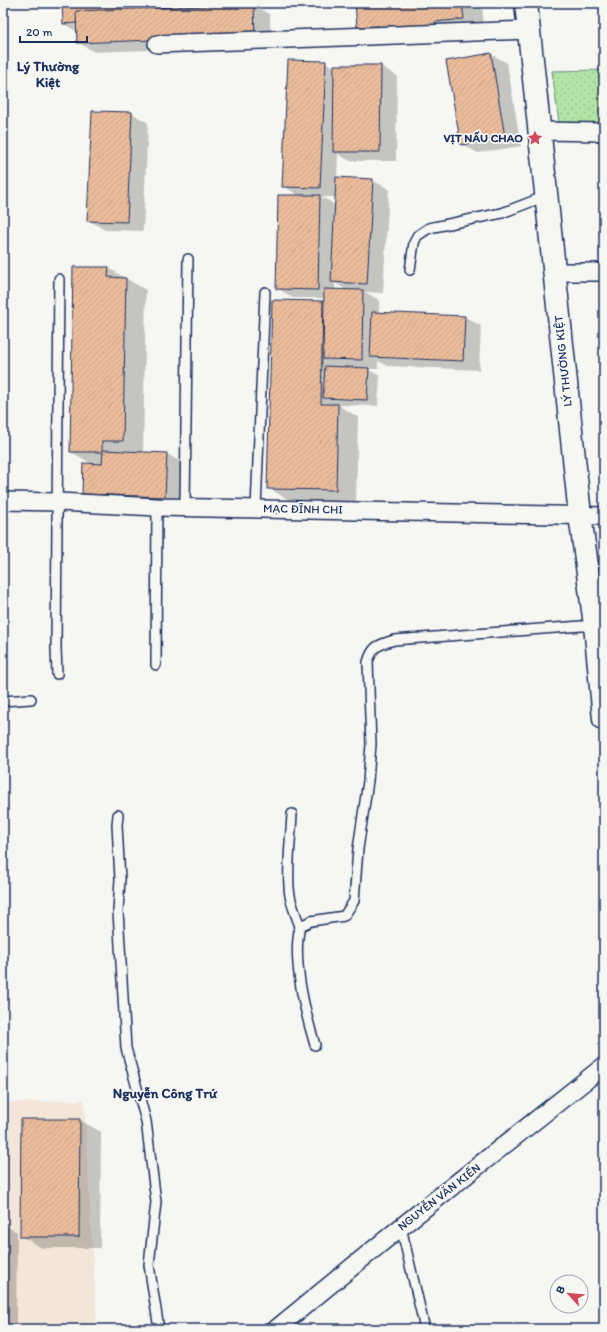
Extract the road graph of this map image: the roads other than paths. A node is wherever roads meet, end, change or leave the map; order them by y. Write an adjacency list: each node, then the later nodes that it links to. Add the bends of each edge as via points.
1 (526, 3): 2 (main road, LÝ THƯỜNG KIỆT)
2 (529, 30): 3 (street); 4 (main road, LÝ THƯỜNG KIỆT)
3 (157, 44)
4 (539, 131): 5 (street); 6 (main road, LÝ THƯỜNG KIỆT)
5 (604, 132)
6 (546, 196): 8 (lane, via 502,213 429,228 417,236); 9 (main road, LÝ THƯỜNG KIỆT)
7 (188, 259): 16 (lane)
8 (410, 270)
9 (554, 272): 10 (street); 18 (main road, LÝ THƯỜNG KIỆT)
10 (604, 272)
11 (59, 279): 14 (lane)
12 (265, 292): 17 (lane)
13 (3, 501): 14 (street, MẠC ĐĨNH CHI)
14 (58, 502): 15 (street, MẠC ĐĨNH CHI); 22 (lane)
15 (157, 507): 16 (street, MẠC ĐĨNH CHI); 21 (lane)
16 (185, 507): 17 (street, MẠC ĐĨNH CHI)
17 (256, 508): 18 (street, MẠC ĐĨNH CHI)
18 (580, 515): 19 (street, MẠC ĐĨNH CHI); 20 (main road, LÝ THƯỜNG KIỆT)
19 (604, 516)
20 (595, 625): 25 (main road, LÝ THƯỜNG KIỆT); 28 (lane, via 394,640 380,644 372,651 368,662 372,744 354,901 344,916 311,921)
21 (156, 665)
22 (57, 674)
23 (31, 699): 24 (lane)
24 (3, 701)
25 (604, 719)
26 (292, 814): 28 (lane, via 290,895)
27 (118, 815): 32 (lane, via 118,911 126,1048 146,1121 156,1202 149,1265)
28 (300, 926): 29 (lane, via 299,972)
29 (315, 1045)
30 (604, 1066): 31 (street, NGUYỄN VĂN KIẾN)
31 (401, 1227): 33 (street, NGUYỄN VĂN KIẾN); 34 (lane)
32 (159, 1329)
33 (276, 1329)
34 (426, 1329)

